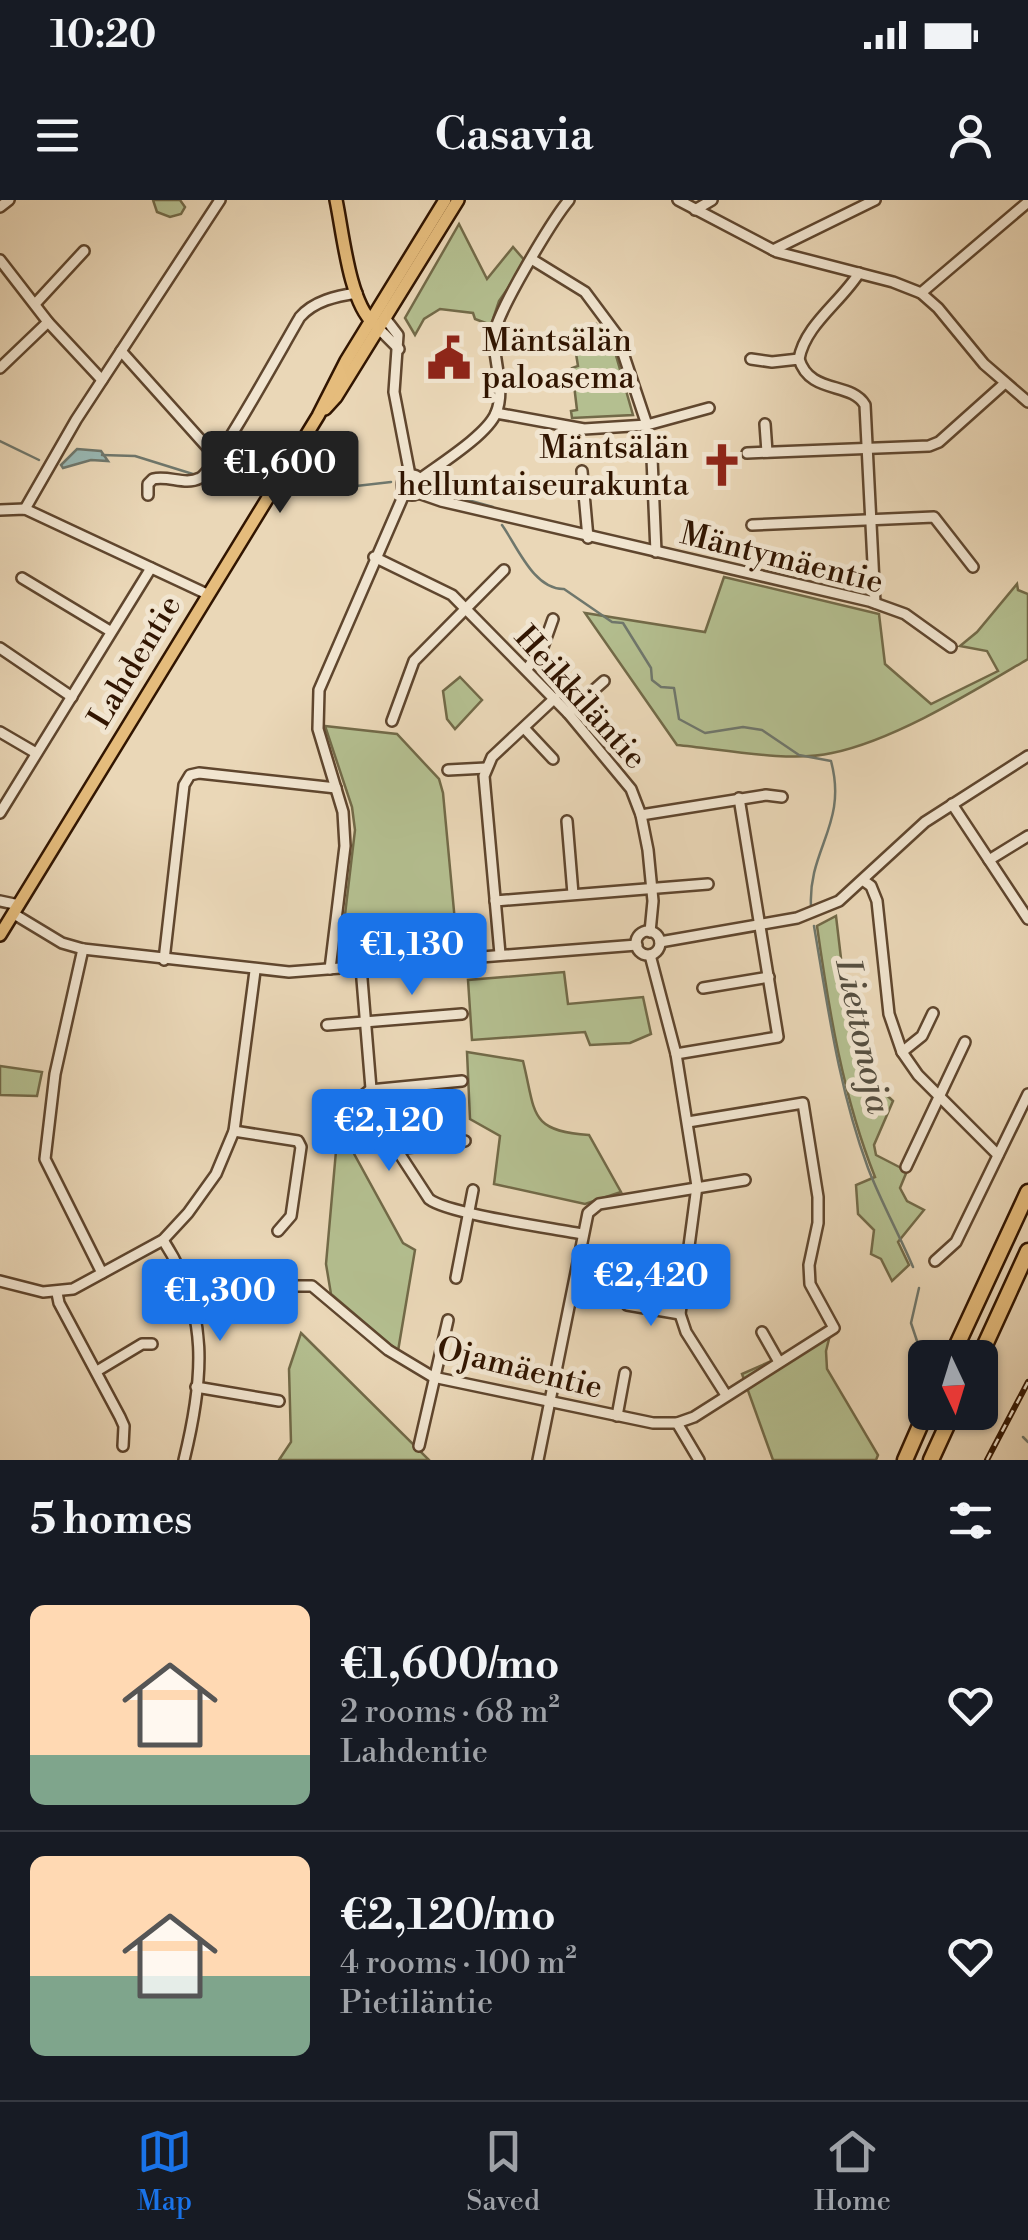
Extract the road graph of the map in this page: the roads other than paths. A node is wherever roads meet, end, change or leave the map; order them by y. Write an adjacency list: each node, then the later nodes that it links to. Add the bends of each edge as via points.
1 (8, 200): 11 (street)
2 (220, 200): 23 (street)
3 (336, 200): 19 (main road)
4 (445, 200): 21 (main road, Lahdentie)
5 (458, 200): 21 (main road, Lahdentie)
6 (569, 200): 16 (street)
7 (678, 200): 12 (street)
8 (712, 200): 12 (street)
9 (875, 200): 14 (street)
10 (1028, 202): 18 (street)
11 (0, 207)
12 (695, 210): 14 (street)
13 (84, 250): 20 (street)
14 (773, 250): 17 (street)
15 (0, 260): 20 (street)
16 (532, 260): 31 (street, via 497,321); 33 (street, via 585,292 617,335)
17 (859, 273): 18 (street); 25 (street, via 808,334)
18 (921, 293): 28 (street)
19 (358, 296): 21 (main road); 37 (street, via 307,309)
20 (35, 304): 22 (street)
21 (378, 320): 40 (street, via 398,335 394,392); 55 (main road, Lahdentie)
22 (48, 322): 26 (street); 27 (street)
23 (120, 351): 27 (street); 37 (street)
24 (752, 359): 25 (street)
25 (799, 359): 34 (street, via 812,379 861,397)
26 (0, 368)
27 (102, 380): 44 (street)
28 (1004, 384): 29 (street); 34 (street, via 939,442)
29 (1028, 402)
30 (709, 408): 33 (street)
31 (496, 413): 33 (street, via 584,429); 40 (street)
32 (765, 424): 36 (street)
33 (647, 426)
34 (868, 447): 36 (street); 46 (street)
35 (747, 452): 36 (street)
36 (766, 452)
37 (216, 456): 43 (street, via 197,480 153,479)
38 (652, 458): 49 (street)
39 (582, 470): 48 (street)
40 (415, 477): 41 (street, via 403,480); 42 (street)
41 (405, 492): 42 (street, Mäntymäentie); 50 (street)
42 (418, 493): 48 (street, Mäntymäentie)
43 (148, 495)
44 (24, 509): 45 (street); 52 (street)
45 (0, 510)
46 (872, 520): 47 (street); 51 (street, via 934,517); 56 (street)
47 (752, 525)
48 (588, 538): 49 (street, Mäntymäentie)
49 (656, 552): 56 (street, Mäntymäentie)
50 (374, 557): 57 (street, Heikkiläntie, via 434,584); 75 (street, via 319,690 318,729)
51 (973, 566)
52 (151, 568): 55 (street); 59 (street)
53 (504, 570): 57 (street)
54 (22, 578): 59 (street)
55 (207, 594): 90 (main road, Lahdentie)
56 (875, 603): 60 (street, Mäntymäentie, via 905,614)
57 (464, 608): 62 (street, Heikkiläntie); 67 (street, via 414,661)
58 (553, 619): 62 (street)
59 (110, 630): 64 (street)
60 (951, 647)
61 (0, 648): 64 (street)
62 (527, 669): 65 (street, Heikkiläntie)
63 (604, 680): 66 (street)
64 (72, 697): 70 (street)
65 (554, 698): 66 (street, Heikkiläntie); 68 (street)
66 (568, 712): 80 (street, Heikkiläntie, via 632,789)
67 (392, 721)
68 (524, 728): 72 (street); 73 (street)
69 (0, 732): 70 (street)
70 (36, 753): 79 (street)
71 (1028, 756): 78 (street)
72 (554, 758)
73 (486, 768): 74 (street); 89 (street)
74 (448, 770)
75 (336, 788): 100 (street, via 190,775); 102 (street, via 345,846)
76 (739, 798): 77 (street); 80 (street); 92 (street)
77 (782, 798)
78 (952, 804): 83 (street); 84 (street)
79 (0, 813)
80 (642, 814): 86 (street, Heikkiläntie)
81 (567, 821): 87 (street)
82 (1028, 836): 83 (street)
83 (989, 860): 91 (street)
84 (864, 881): 92 (street, via 820,910); 111 (street, via 877,900 889,1014)
85 (708, 884): 86 (street)
86 (652, 889): 87 (street); 93 (street, Heikkiläntie)
87 (573, 894): 89 (street)
88 (0, 900): 90 (street)
89 (494, 901): 98 (street)
90 (16, 909): 94 (main road, Lahdentie); 97 (street)
91 (1028, 919)
92 (759, 926): 95 (street); 104 (street)
93 (650, 932): 95 (street); 96 (street, via 640,935)
94 (0, 935)
95 (660, 942): 99 (street)
96 (637, 946): 98 (street); 99 (street)
97 (82, 949): 100 (street); 134 (street, via 45,1159)
98 (500, 954): 101 (street)
99 (650, 955): 112 (street)
100 (164, 960): 103 (street)
101 (361, 967): 102 (street); 108 (street)
102 (330, 969): 103 (street)
103 (254, 970): 119 (street)
104 (769, 978): 105 (street); 112 (street, via 778,1037)
105 (703, 988)
106 (933, 1013): 111 (street, via 922,1036)
107 (462, 1014): 108 (street)
108 (364, 1020): 109 (street); 114 (street)
109 (327, 1025)
110 (965, 1042): 115 (street)
111 (902, 1052): 115 (street)
112 (676, 1054): 118 (street)
113 (462, 1081): 114 (street)
114 (370, 1090): 117 (street); 121 (street, via 373,1114)
115 (939, 1094): 122 (street); 123 (street)
116 (1028, 1094): 122 (street)
117 (350, 1106)
118 (688, 1122): 125 (street); 146 (street, via 803,1103 818,1197 810,1284 834,1328)
119 (234, 1131): 129 (street, via 286,1137 301,1147 291,1216); 131 (street, via 216,1174)
120 (465, 1140): 121 (street)
121 (396, 1150): 128 (street, via 429,1199)
122 (998, 1155): 133 (street, via 956,1242)
123 (906, 1167)
124 (745, 1180): 125 (street)
125 (697, 1186): 130 (street, via 599,1204 585,1218); 140 (street)
126 (473, 1190): 128 (street)
127 (1028, 1192): 143 (highway)
128 (468, 1212): 130 (street); 135 (street)
129 (278, 1230)
130 (582, 1234): 153 (street)
131 (162, 1240): 134 (street); 150 (street, via 188,1283 200,1346)
132 (1028, 1251): 144 (highway)
133 (935, 1262)
134 (102, 1273): 138 (street)
135 (456, 1278)
136 (0, 1281): 138 (street)
137 (194, 1286): 149 (street, Ojamäentie, via 312,1286 388,1350)
138 (57, 1292): 147 (street)
139 (627, 1305): 140 (street)
140 (680, 1314): 151 (street)
141 (448, 1320): 149 (street)
142 (762, 1332): 146 (street)
143 (960, 1340)
144 (987, 1340)
145 (152, 1344): 147 (street)
146 (779, 1362): 151 (street)
147 (97, 1371): 158 (street, via 124,1426)
148 (625, 1374): 154 (street)
149 (433, 1377): 153 (street, Ojamäentie); 159 (street)
150 (196, 1387): 152 (street); 160 (street)
151 (726, 1394): 155 (street)
152 (278, 1401)
153 (548, 1403): 154 (street, Ojamäentie); 161 (street)
154 (617, 1416): 155 (street, Ojamäentie)
155 (678, 1423): 162 (street)
156 (918, 1430): 163 (highway)
157 (946, 1430): 164 (highway)
158 (122, 1446)
159 (419, 1446)
160 (184, 1460)
161 (538, 1460)
162 (699, 1460)
163 (904, 1460)
164 (932, 1460)

